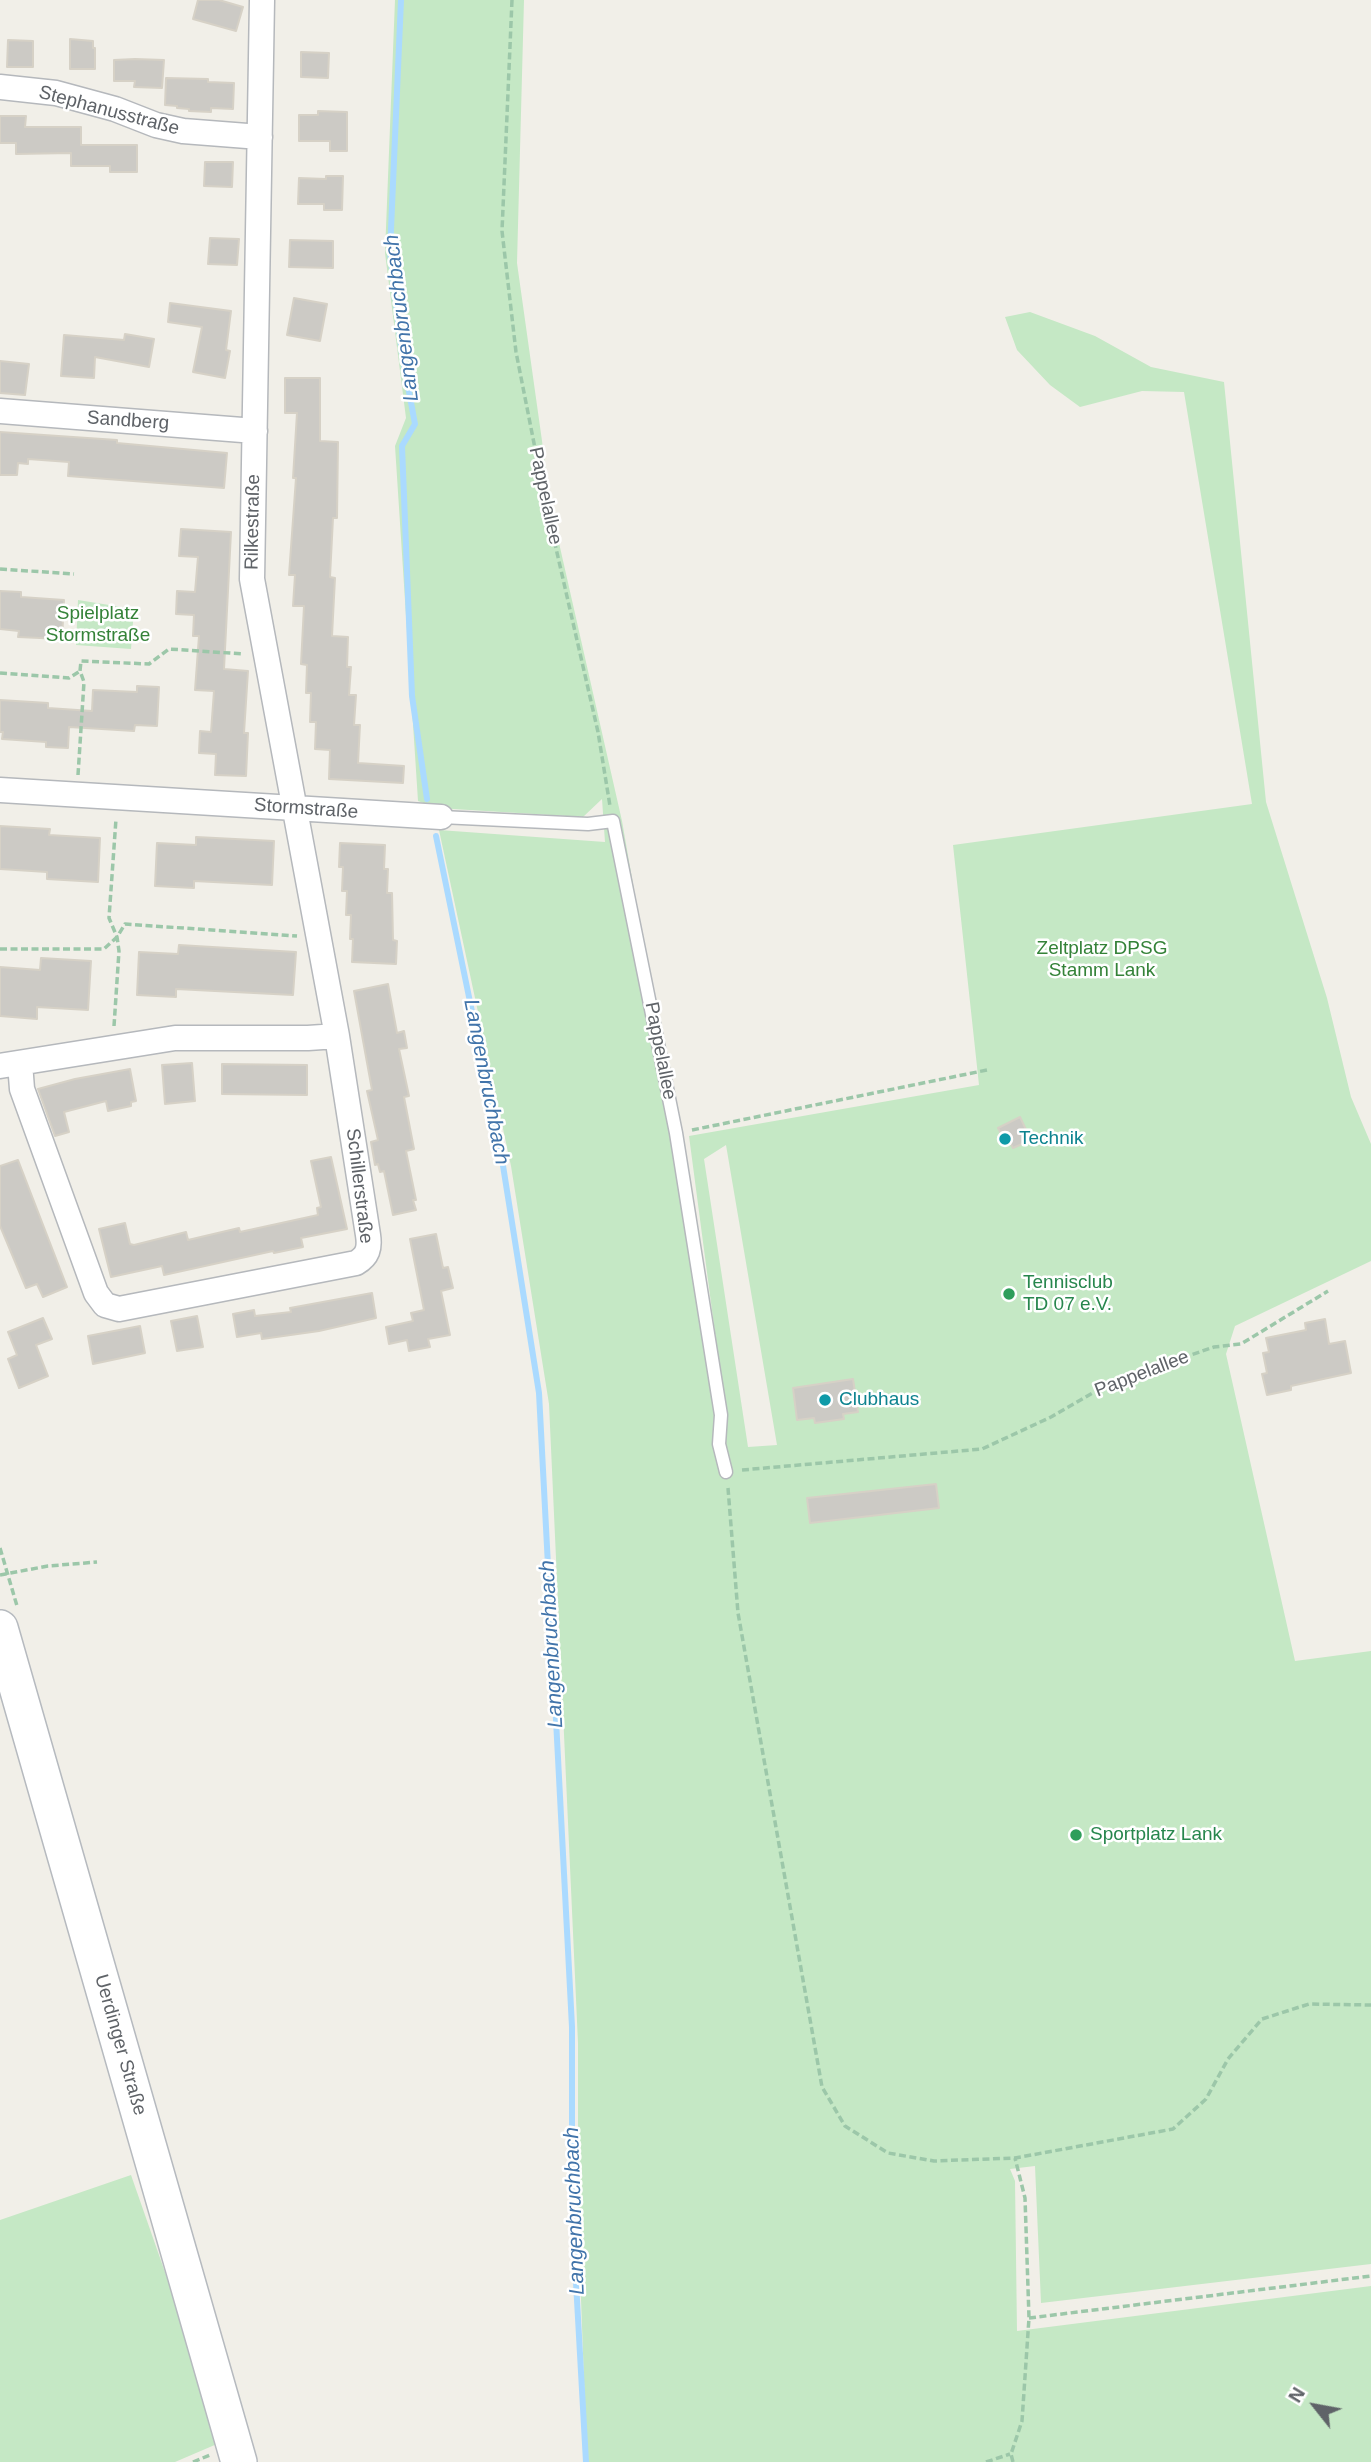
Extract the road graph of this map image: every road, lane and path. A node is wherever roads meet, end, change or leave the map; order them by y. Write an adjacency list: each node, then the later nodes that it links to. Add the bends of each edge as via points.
1 (262, 0): 4 (street, Rilkestraße)
2 (512, 0): 17 (path, Pappelallee, via 502,231 516,352)
3 (0, 88): 4 (street, Stephanusstraße, via 56,93 183,131)
4 (260, 137): 6 (street, Rilkestraße)
5 (0, 411): 6 (street, Sandberg)
6 (255, 431): 9 (street, Rilkestraße, via 252,579)
7 (0, 569): 8 (path)
8 (74, 574)
9 (266, 655): 10 (path, via 169,649 149,664 81,661); 15 (street, Rilkestraße)
10 (80, 671): 11 (path, via 69,678); 13 (path, via 84,682)
11 (0, 673)
12 (0, 790): 13 (street, Stormstraße)
13 (77, 794): 14 (street, Stormstraße)
14 (117, 796): 15 (street, Stormstraße); 18 (path, via 109,918)
15 (295, 809): 16 (street, Stormstraße); 19 (street, Rilkestraße)
16 (441, 817): 17 (lane, Stormstraße, via 588,824)
17 (613, 821): 25 (lane, Pappelallee)
18 (117, 936): 19 (path, via 125,924); 20 (path, via 104,949); 22 (path)
19 (319, 937): 21 (street, Rilkestraße)
20 (0, 949)
21 (337, 1036): 22 (street, Schillerstraße, via 175,1038); 23 (street, Schillerstraße, via 368,1235 363,1259 119,1310 105,1305 96,1293)
22 (113, 1047): 23 (street, Schillerstraße)
23 (10, 1065)
24 (987, 1070): 25 (path)
25 (676, 1133): 27 (lane, Pappelallee)
26 (1328, 1291): 27 (path, Pappelallee, via 1241,1344 1214,1347 1110,1383 1051,1417 982,1448)
27 (726, 1472): 32 (path, via 738,1613 822,2087 845,2126 888,2153 934,2161)
28 (97, 1562): 29 (path)
29 (0, 1575)
30 (0, 1628): 36 (street, Uerdinger Straße)
31 (1371, 2005): 32 (path, via 1309,2004 1262,2019 1228,2059 1206,2099 1172,2129)
32 (1015, 2158): 34 (path, via 1025,2199)
33 (1371, 2276): 34 (path)
34 (1029, 2318): 35 (path, via 1023,2421)
35 (1011, 2454): 37 (path); 38 (path)
36 (239, 2462)
37 (986, 2462)
38 (1013, 2462)

